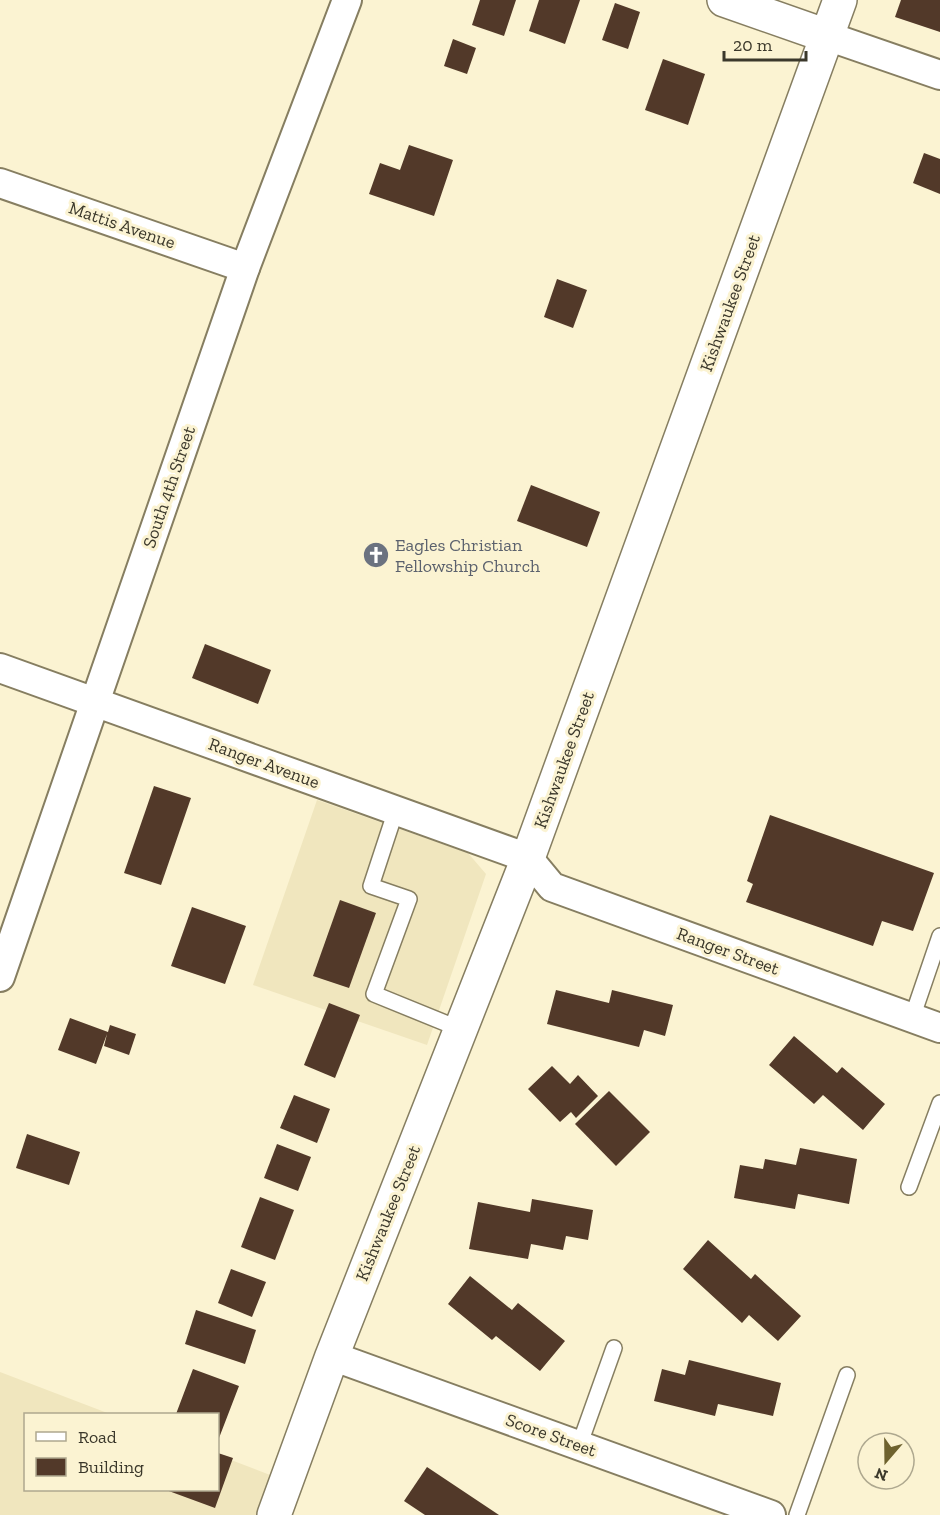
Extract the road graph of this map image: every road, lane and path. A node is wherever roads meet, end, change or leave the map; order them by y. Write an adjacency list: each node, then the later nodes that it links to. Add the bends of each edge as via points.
1 (346, 0): 8 (street, South 4th Street)
2 (724, 0): 4 (street)
3 (840, 0): 5 (street, Kishwaukee Street)
4 (768, 8): 5 (street)
5 (826, 36): 6 (street); 12 (street, Kishwaukee Street)
6 (940, 75)
7 (0, 183): 8 (street, Mattis Avenue)
8 (245, 268): 10 (street, South 4th Street)
9 (0, 668): 10 (street, Ranger Avenue)
10 (94, 701): 11 (street, Ranger Avenue); 14 (street, South 4th Street)
11 (396, 810): 12 (street, Ranger Avenue); 17 (lane, via 371,886 409,899 374,994)
12 (528, 858): 15 (street, Ranger Street, via 552,887); 17 (street, Kishwaukee Street)
13 (940, 936): 15 (lane)
14 (0, 977)
15 (912, 1018): 16 (street, Ranger Street)
16 (940, 1028)
17 (460, 1029): 21 (street, Kishwaukee Street)
18 (940, 1103): 19 (lane)
19 (909, 1187)
20 (614, 1348): 23 (lane)
21 (332, 1356): 23 (street, Score Street); 24 (street, Kishwaukee Street)
22 (847, 1375): 26 (lane)
23 (579, 1446): 25 (street, Score Street)
24 (274, 1515)
25 (771, 1515)
26 (796, 1515)

